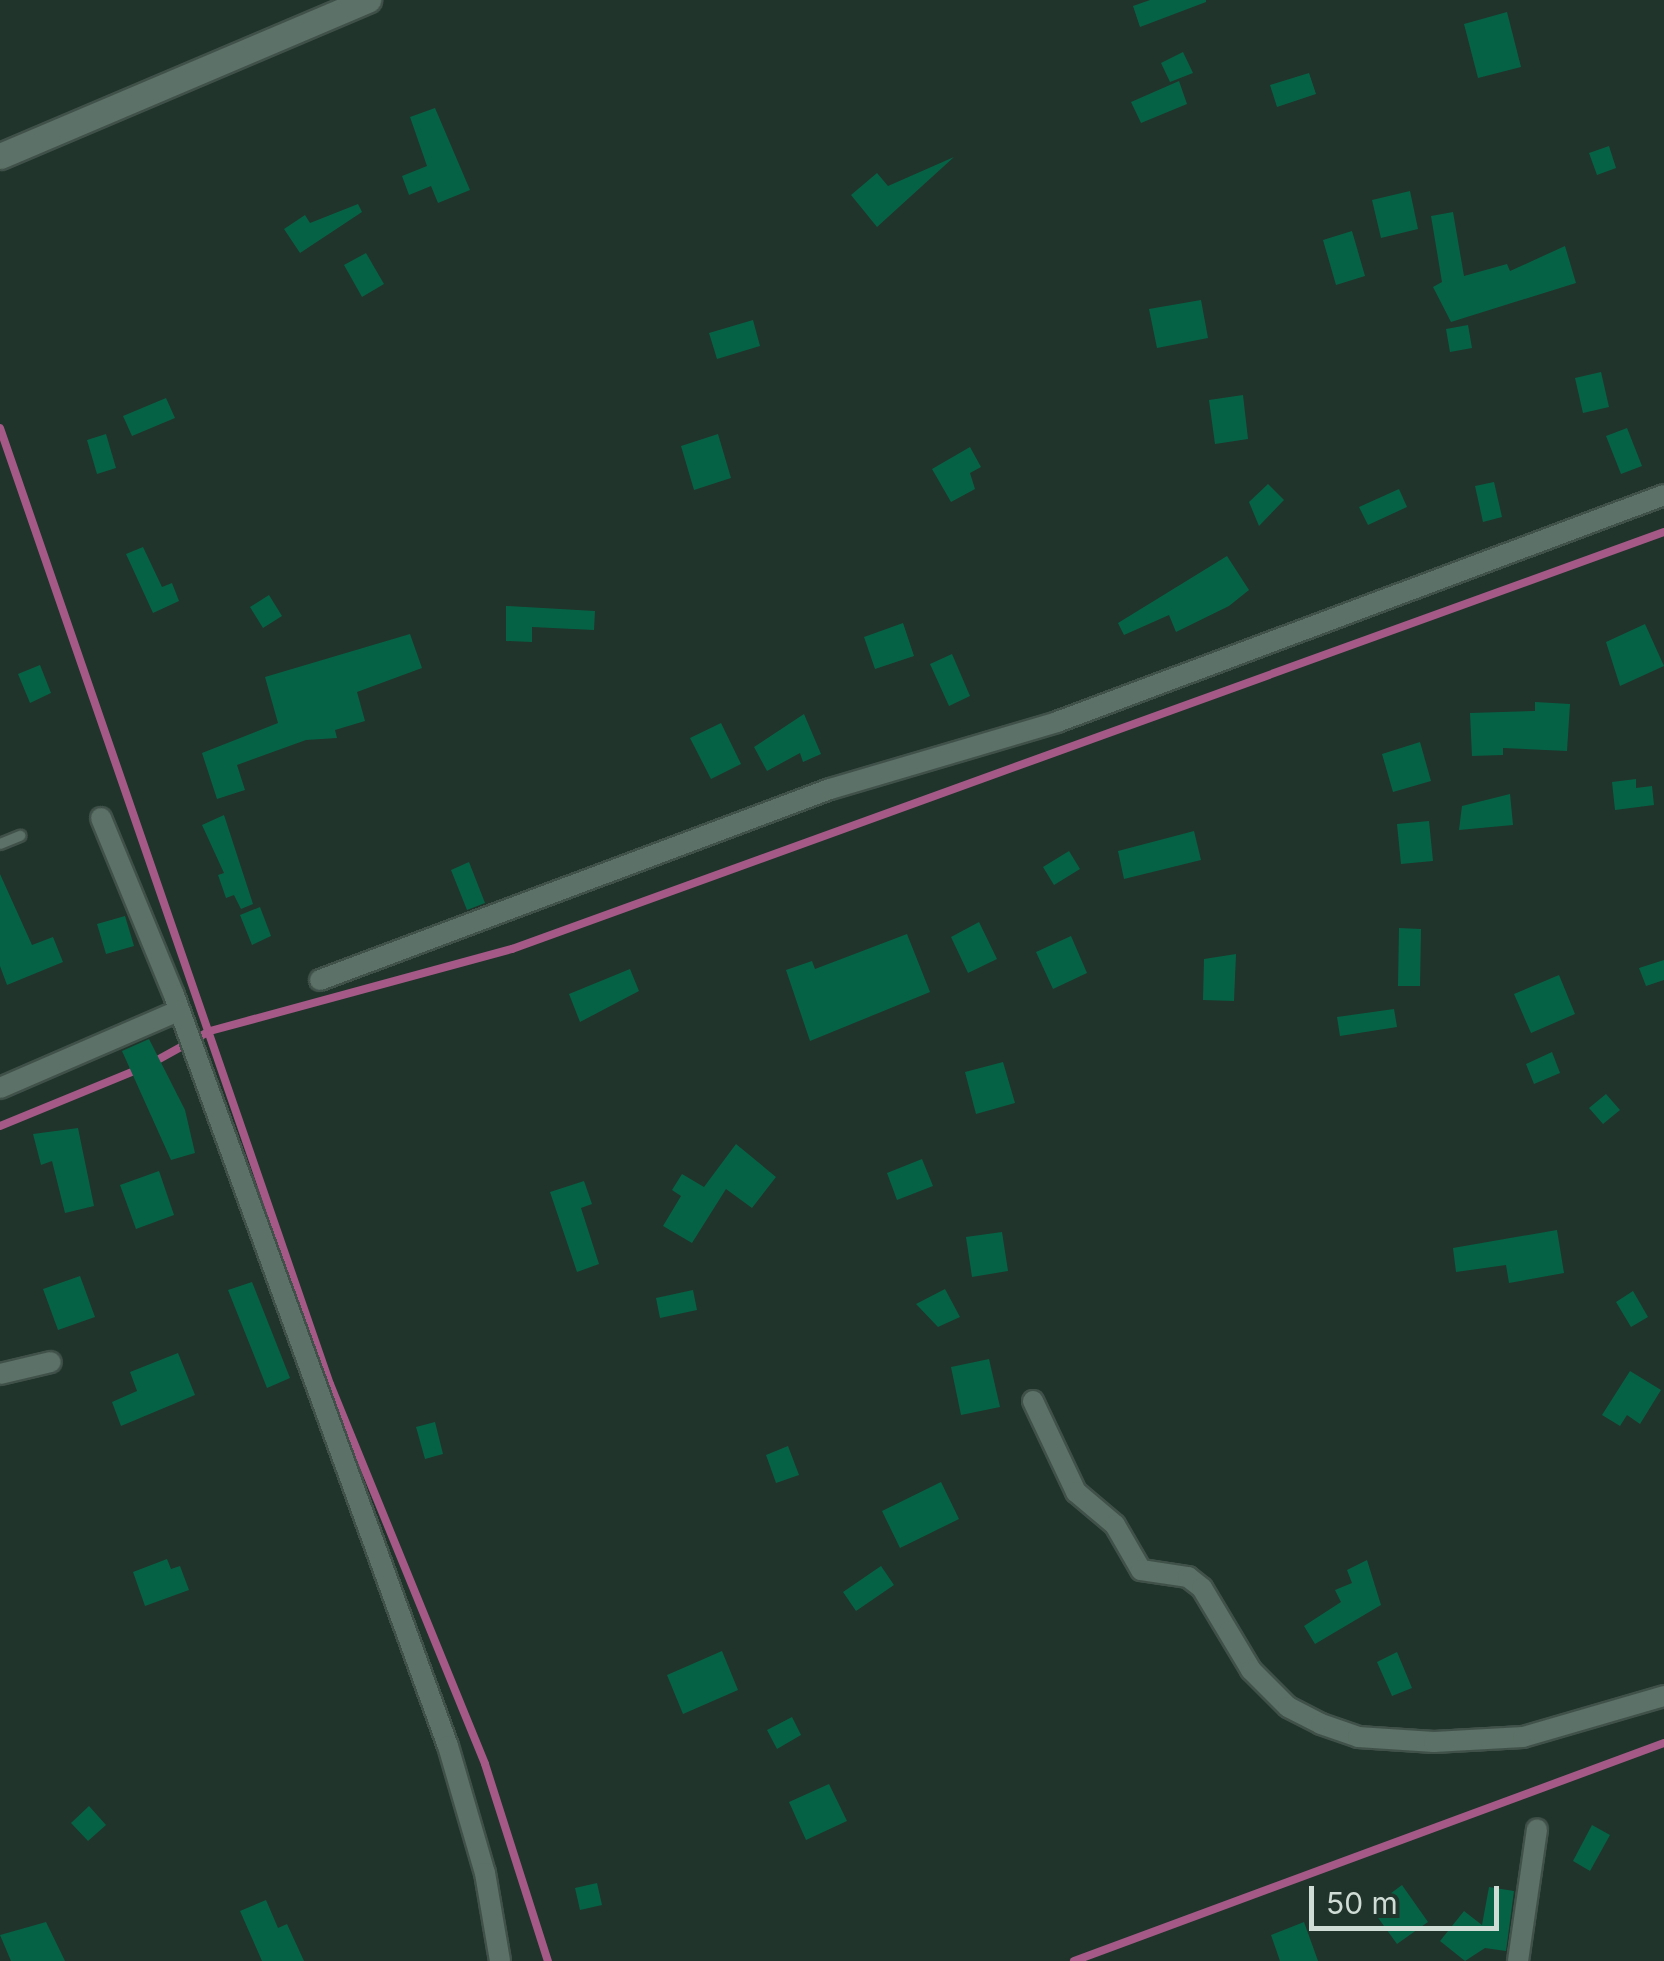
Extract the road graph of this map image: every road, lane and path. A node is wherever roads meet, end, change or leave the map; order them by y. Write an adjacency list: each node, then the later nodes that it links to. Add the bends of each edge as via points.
1 (368, 0): 2 (street)
2 (0, 156)
3 (1664, 495): 7 (street, via 1057,722 830,789)
4 (102, 818): 8 (street)
5 (20, 836): 6 (lane)
6 (0, 844)
7 (320, 980)
8 (178, 1011): 9 (street); 15 (street, via 448,1746 485,1873)
9 (0, 1088)
10 (51, 1362): 11 (street)
11 (0, 1374)
12 (1033, 1401): 13 (street, via 1076,1492 1115,1526 1141,1570 1188,1577 1202,1588 1251,1670 1288,1707 1320,1724 1358,1736 1434,1742 1522,1737)
13 (1664, 1696)
14 (1537, 1829): 16 (street)
15 (500, 1961)
16 (1518, 1961)

